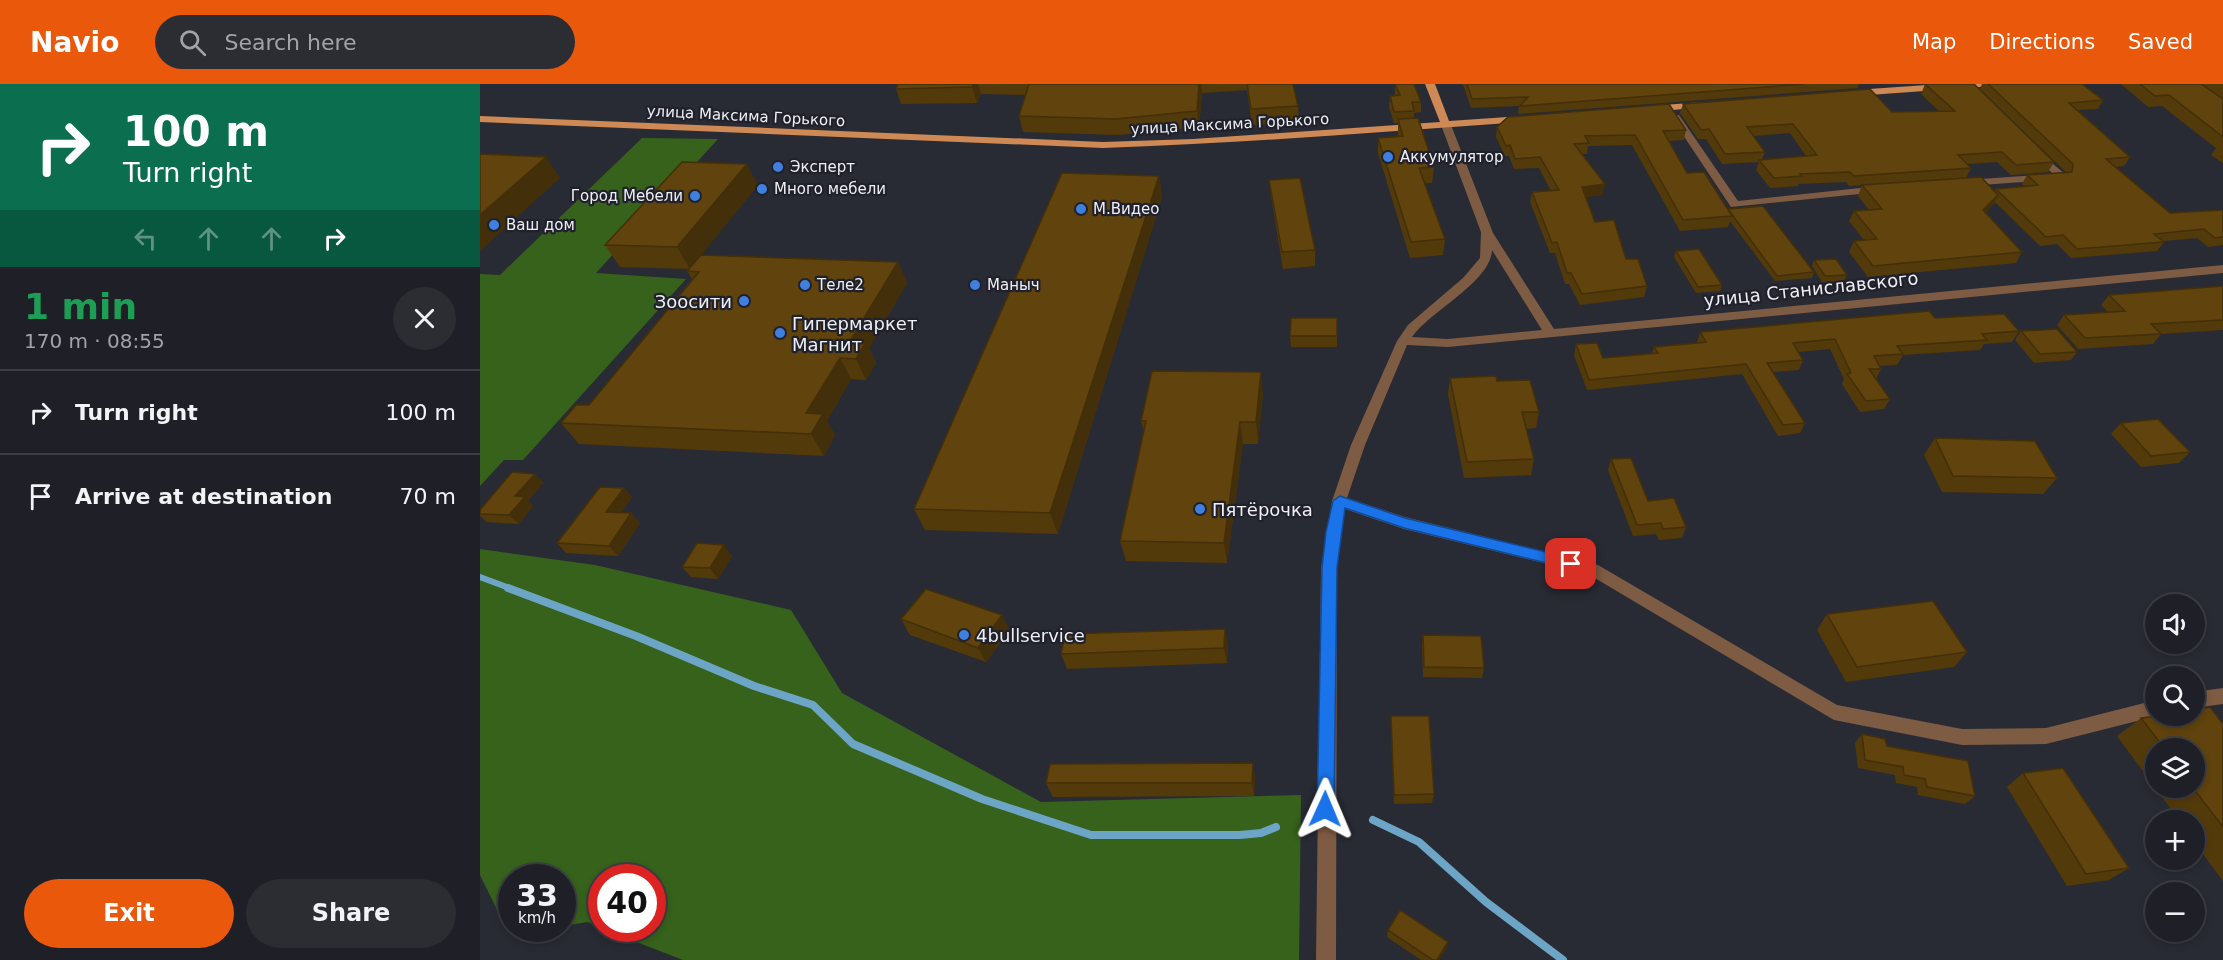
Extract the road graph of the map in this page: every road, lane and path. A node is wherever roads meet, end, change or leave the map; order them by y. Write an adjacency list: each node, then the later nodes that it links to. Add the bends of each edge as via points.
1 (1430, 84): 10 (main road)
2 (1967, 85): 3 (street); 4 (main road)
3 (1978, 89)
4 (1848, 94)
5 (1717, 104): 6 (main road)
6 (1669, 107): 7 (main road); 13 (street, via 1735,206)
7 (1645, 109)
8 (1538, 117): 10 (main road, улица Максима Горького)
9 (480, 119): 10 (main road, улица Максима Горького, via 1067,145 1193,142)
10 (1446, 125): 14 (street)
11 (2028, 143): 12 (street, via 2062,177)
12 (1957, 184)
13 (1886, 189)
14 (1487, 232): 16 (street); 17 (street, via 1486,259 1480,267 1412,328)
15 (2223, 269): 16 (street, улица Станиславского)
16 (1550, 333): 17 (street, улица Станиславского, via 1448,343)
17 (1403, 341): 18 (street, via 1358,445)
18 (1340, 501): 21 (street, via 1404,523 1592,569 1834,712 1962,736 2046,736); 22 (street, via 1329,568)
19 (2223, 696): 20 (street)
20 (2205, 698)
21 (2145, 711)
22 (1326, 960)

